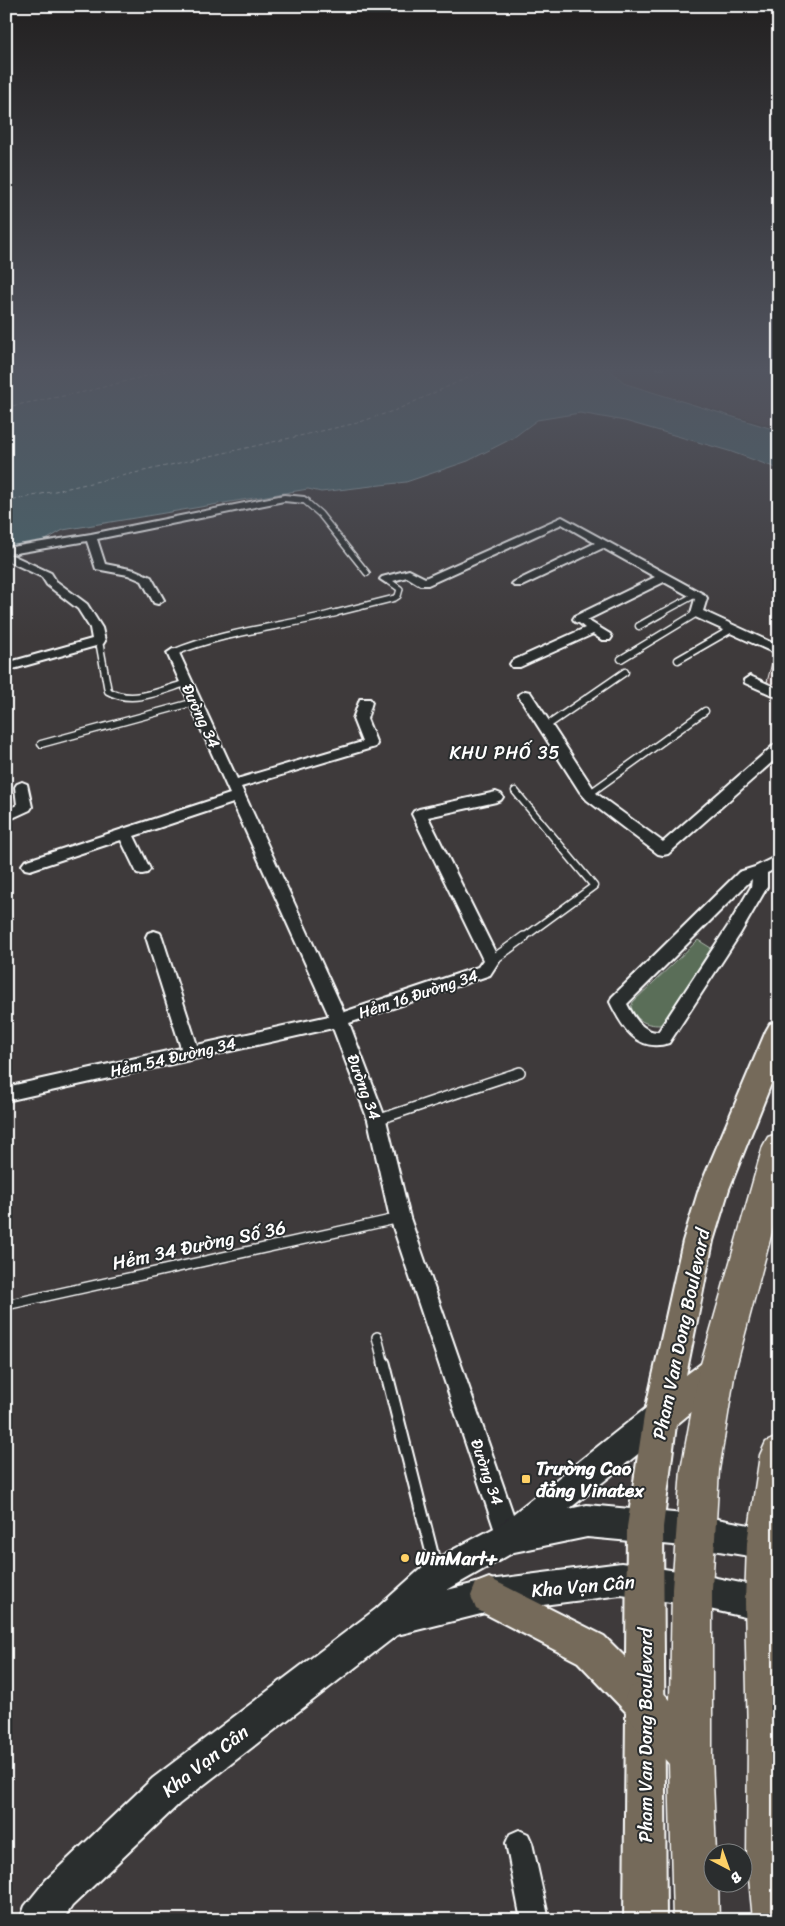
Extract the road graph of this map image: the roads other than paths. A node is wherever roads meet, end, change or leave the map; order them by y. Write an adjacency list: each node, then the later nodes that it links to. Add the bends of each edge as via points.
1 (304, 500): 2 (street, via 284,498); 6 (lane, via 320,514)
2 (91, 537): 4 (street); 11 (street, via 100,567 131,572 147,579)
3 (604, 543): 7 (street); 8 (street, via 562,520 424,583 409,573); 9 (street)
4 (6, 552)
5 (6, 556): 17 (street, via 47,575 51,583 83,607 96,628)
6 (367, 573)
7 (665, 578): 10 (street); 14 (street, via 579,619)
8 (386, 579): 19 (lane, via 400,589 395,598 293,624 261,627)
9 (518, 584)
10 (695, 595): 12 (street, via 701,598); 13 (lane)
11 (158, 600)
12 (697, 613): 15 (street); 20 (lane)
13 (639, 626)
14 (593, 629): 16 (street); 22 (street)
15 (732, 629): 18 (street); 21 (lane)
16 (606, 637)
17 (99, 642): 23 (street); 26 (lane, via 108,691 114,696 124,699)
18 (779, 651)
19 (172, 653): 26 (street, Đường 34)
20 (620, 660)
21 (678, 660)
22 (516, 664)
23 (6, 667)
24 (624, 672): 32 (lane)
25 (750, 680): 27 (street)
26 (186, 683): 29 (street, Đường 34)
27 (779, 694)
28 (525, 696): 32 (street)
29 (195, 702): 33 (lane); 36 (street, Đường 34)
30 (365, 702): 36 (street, via 360,719 370,744)
31 (705, 711): 38 (lane)
32 (545, 727): 38 (street)
33 (41, 744)
34 (779, 748): 38 (street, via 663,850)
35 (22, 786): 40 (street, via 25,807)
36 (235, 791): 41 (street); 48 (street, Đường 34)
37 (515, 791): 47 (lane, via 594,886)
38 (589, 794)
39 (496, 797): 47 (street, via 419,814)
40 (6, 816)
41 (126, 834): 42 (street); 44 (street)
42 (30, 865)
43 (779, 865): 45 (street, via 773,863)
44 (142, 869)
45 (760, 871): 45 (street, via 744,876 618,1002 634,1029 648,1039 663,1038 759,887)
46 (154, 937): 50 (street)
47 (491, 961): 48 (street, Hẻm 16 Đường 34, via 484,971)
48 (339, 1020): 50 (street, Hẻm 54 Đường 34); 53 (street, Đường 34)
49 (779, 1031): 59 (main road, Pham Van Dong Boulevard, via 714,1189 698,1241)
50 (191, 1053): 52 (street, Hẻm 54 Đường 34)
51 (520, 1072): 53 (lane)
52 (6, 1094)
53 (378, 1120): 55 (street, Đường 34)
54 (779, 1146): 58 (highway)
55 (400, 1218): 56 (lane, Hẻm 34 Đường Số 36); 63 (street, Đường 34)
56 (6, 1306)
57 (377, 1337): 65 (lane)
58 (717, 1371): 59 (main road); 62 (highway, via 700,1470)
59 (661, 1416): 61 (main road, Pham Van Dong Boulevard); 63 (main road, Kha Vạn Cân)
60 (779, 1455): 64 (highway)
61 (645, 1527): 62 (main road, Kha Vạn Cân); 63 (main road, Kha Vạn Cân, via 587,1521); 66 (main road, Pham Van Dong Boulevard)
62 (695, 1531): 64 (main road, Kha Vạn Cân); 67 (highway)
63 (509, 1537): 65 (main road, Kha Vạn Cân)
64 (773, 1545): 69 (highway)
65 (438, 1576): 70 (main road, Kha Vạn Cân)
66 (645, 1582): 67 (main road, Kha Vạn Cân); 68 (main road, Kha Vạn Cân, via 620,1579); 71 (main road, Pham Van Dong Boulevard)
67 (692, 1589): 69 (main road, Kha Vạn Cân); 72 (highway)
68 (489, 1596): 70 (main road, Kha Vạn Cân); 71 (main road, via 591,1649)
69 (772, 1606): 78 (highway, via 770,1858)
70 (388, 1621): 74 (main road, Kha Vạn Cân, via 166,1791 59,1893)
71 (644, 1703): 72 (highway); 76 (main road, Pham Van Dong Boulevard)
72 (690, 1756): 77 (highway)
73 (519, 1843): 75 (street)
74 (39, 1920)
75 (535, 1920)
76 (645, 1920)
77 (696, 1920)
78 (776, 1920)

